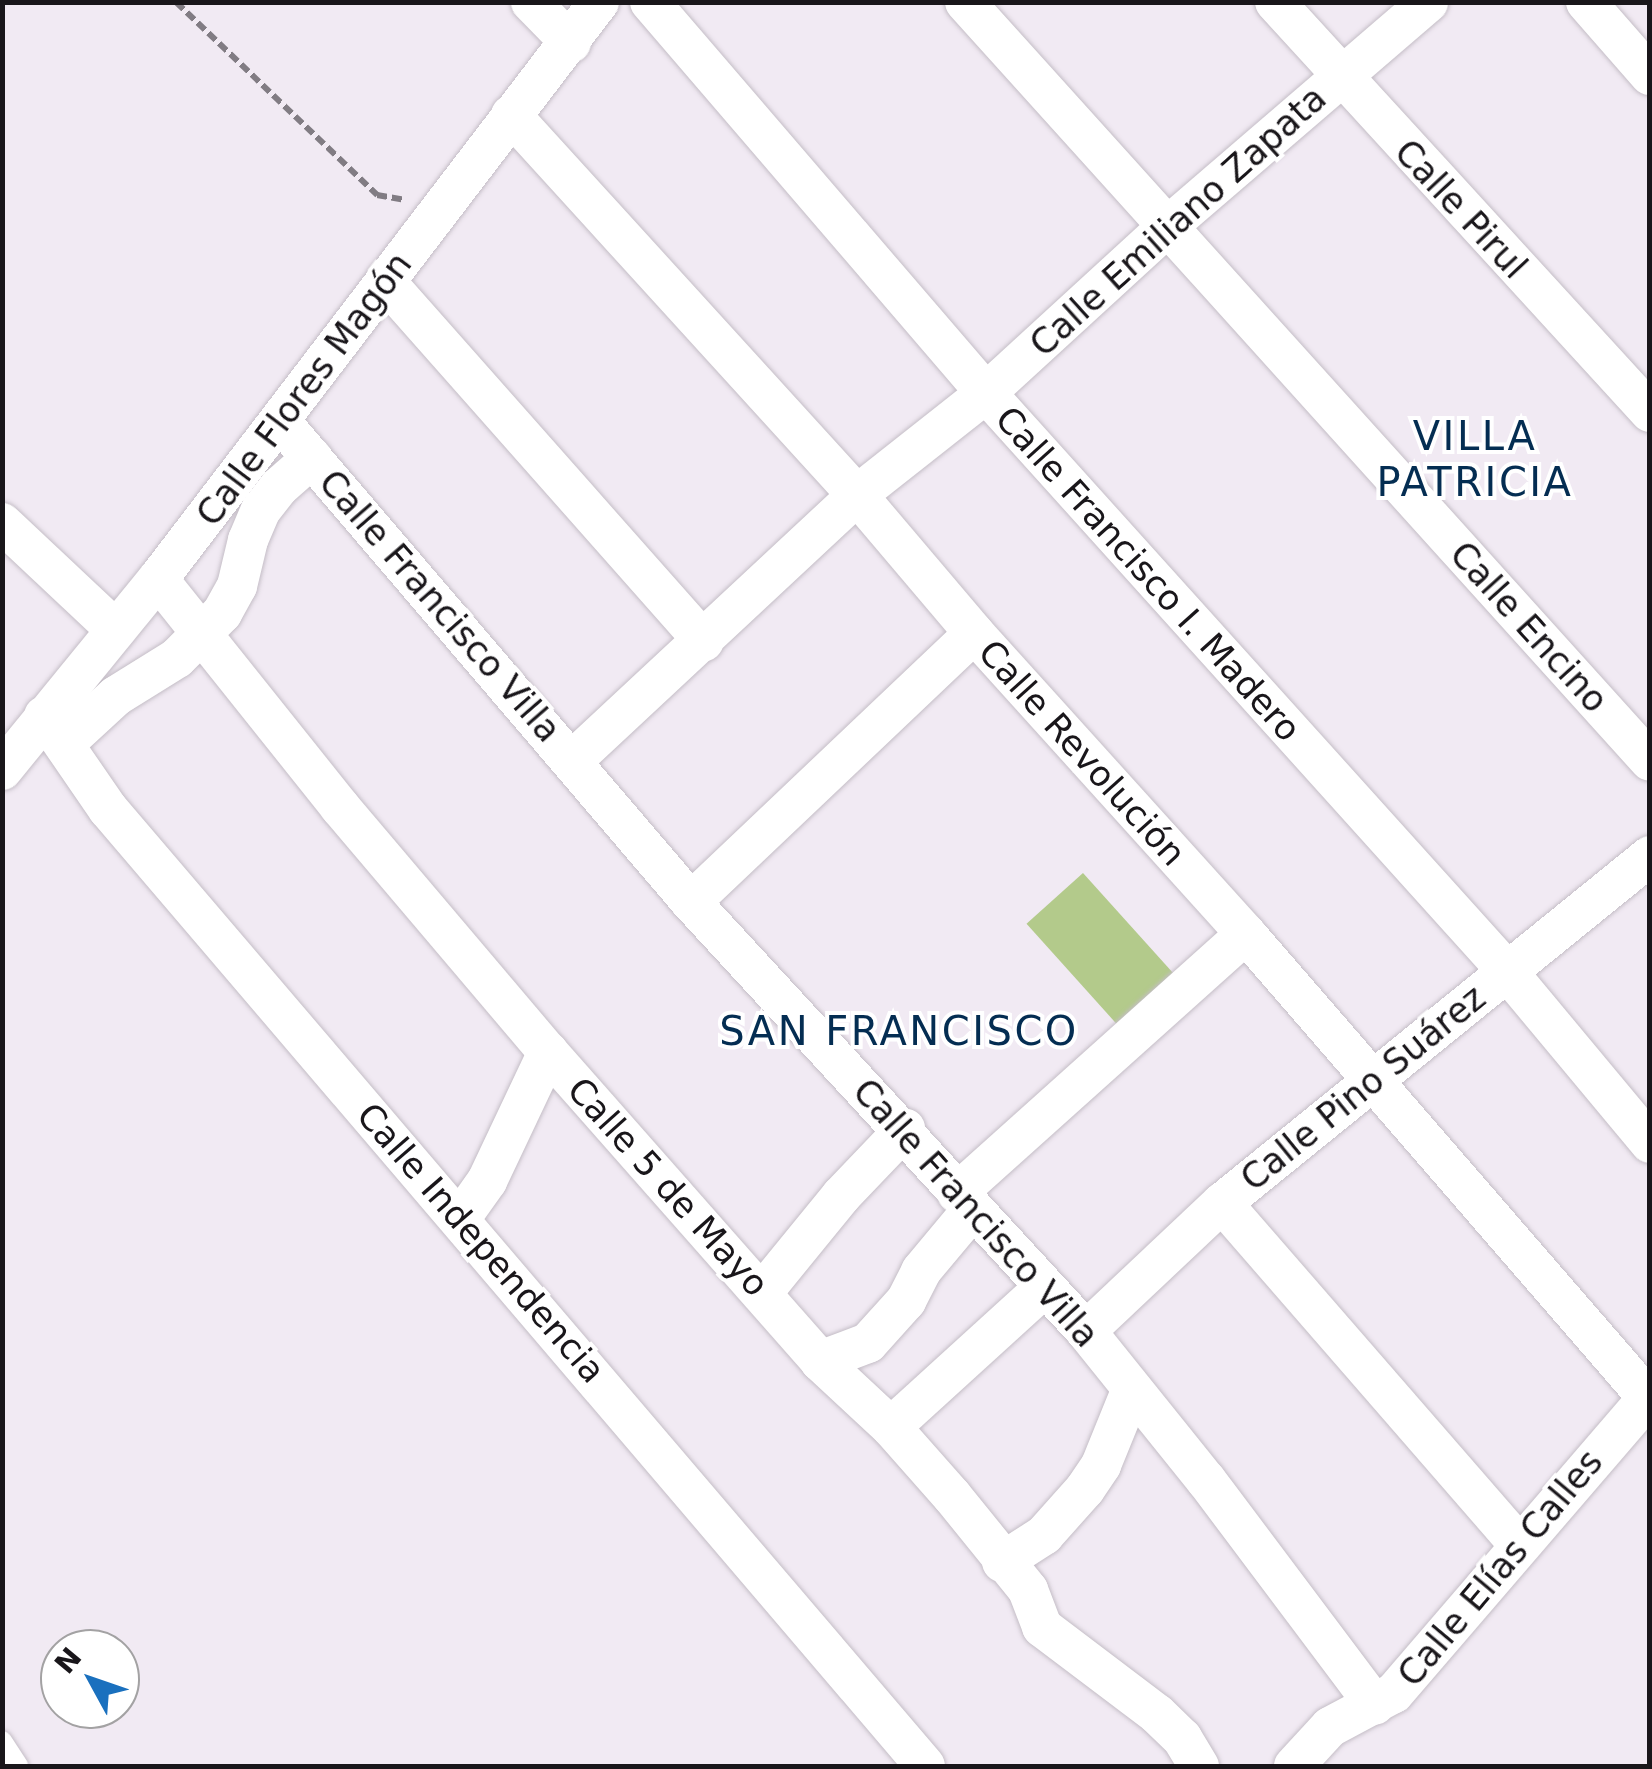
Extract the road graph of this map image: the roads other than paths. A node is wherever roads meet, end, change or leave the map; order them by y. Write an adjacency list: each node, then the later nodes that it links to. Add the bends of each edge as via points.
1 (531, 2): 8 (street)
2 (599, 2): 8 (street, Calle Flores Magón)
3 (650, 2): 14 (street, Calle Francisco I. Madero)
4 (966, 2): 12 (street, Calle Encino)
5 (1275, 2): 10 (street, Calle Pirul)
6 (1428, 2): 10 (street, Calle Emiliano Zapata)
7 (1586, 2): 9 (street)
8 (570, 43): 11 (street, Calle Flores Magón)
9 (1650, 75)
10 (1340, 78): 12 (street, Calle Emiliano Zapata); 15 (street, Calle Pirul)
11 (511, 115): 13 (street, Calle Flores Magón); 18 (street, Calle Revolución)
12 (1168, 226): 14 (street, Calle Emiliano Zapata); 29 (street, Calle Encino)
13 (386, 281): 16 (street, Calle Flores Magón); 24 (street)
14 (986, 393): 18 (street, Calle Emiliano Zapata); 34 (street, Calle Francisco I. Madero)
15 (1650, 412)
16 (280, 421): 17 (street, Calle Francisco Villa); 20 (street, Calle Flores Magón)
17 (312, 458): 22 (street, via 261,510 237,586 222,613); 28 (street, Calle Francisco Villa)
18 (857, 495): 23 (street, Calle Revolución); 24 (street, Calle Emiliano Zapata)
19 (2, 524): 21 (street)
20 (158, 579): 21 (street, Calle Flores Magón); 22 (street, Calle 5 de Mayo)
21 (116, 630): 25 (street, Calle Flores Magón)
22 (198, 632): 26 (street, via 177,658); 35 (street, Calle 5 de Mayo)
23 (974, 633): 32 (street); 33 (street, Calle Revolución)
24 (704, 641): 28 (street, Calle Emiliano Zapata)
25 (86, 666): 26 (street); 27 (street, Calle Flores Magón)
26 (116, 696): 27 (street)
27 (55, 729): 30 (street, Calle Flores Magón); 41 (street, Calle Independencia, via 108,809)
28 (572, 760): 32 (street, Calle Francisco Villa)
29 (1650, 761)
30 (2, 770)
31 (1650, 856): 34 (street, Calle Pino Suárez)
32 (691, 902): 37 (street, Calle Francisco Villa)
33 (1246, 934): 36 (street, Calle Revolución); 39 (street)
34 (1506, 970): 36 (street, Calle Pino Suárez); 38 (street, Calle Francisco I. Madero)
35 (548, 1052): 41 (street, via 488,1181); 43 (street, Calle 5 de Mayo)
36 (1374, 1082): 40 (street, Calle Pino Suárez); 47 (street, Calle Revolución)
37 (904, 1130): 39 (street, Calle Francisco Villa); 43 (street)
38 (1650, 1143)
39 (965, 1202): 42 (street, Calle Francisco Villa); 45 (street, via 906,1302 868,1344)
40 (1222, 1204): 44 (street, Calle Pino Suárez); 49 (street)
41 (460, 1218): 54 (street, Calle Independencia)
42 (1045, 1287): 44 (street, Calle Francisco Villa); 48 (street)
43 (762, 1293): 45 (street, Calle 5 de Mayo)
44 (1086, 1332): 46 (street, Calle Francisco Villa)
45 (820, 1362): 48 (street, Calle 5 de Mayo)
46 (1131, 1391): 50 (street, via 1085,1489 1044,1534); 51 (street, Calle Francisco Villa)
47 (1648, 1396): 49 (street, Calle Elías Calles)
48 (891, 1427): 50 (street, Calle 5 de Mayo)
49 (1518, 1544): 51 (street, Calle Elías Calles, via 1394,1693)
50 (1002, 1562): 55 (street, Calle 5 de Mayo, via 1028,1590 1054,1640 1157,1714)
51 (1375, 1705): 56 (street, Calle Elías Calles, via 1330,1728)
52 (2, 1741): 53 (lane)
53 (18, 1766)
54 (925, 1766)
55 (1200, 1766)
56 (1294, 1766)

